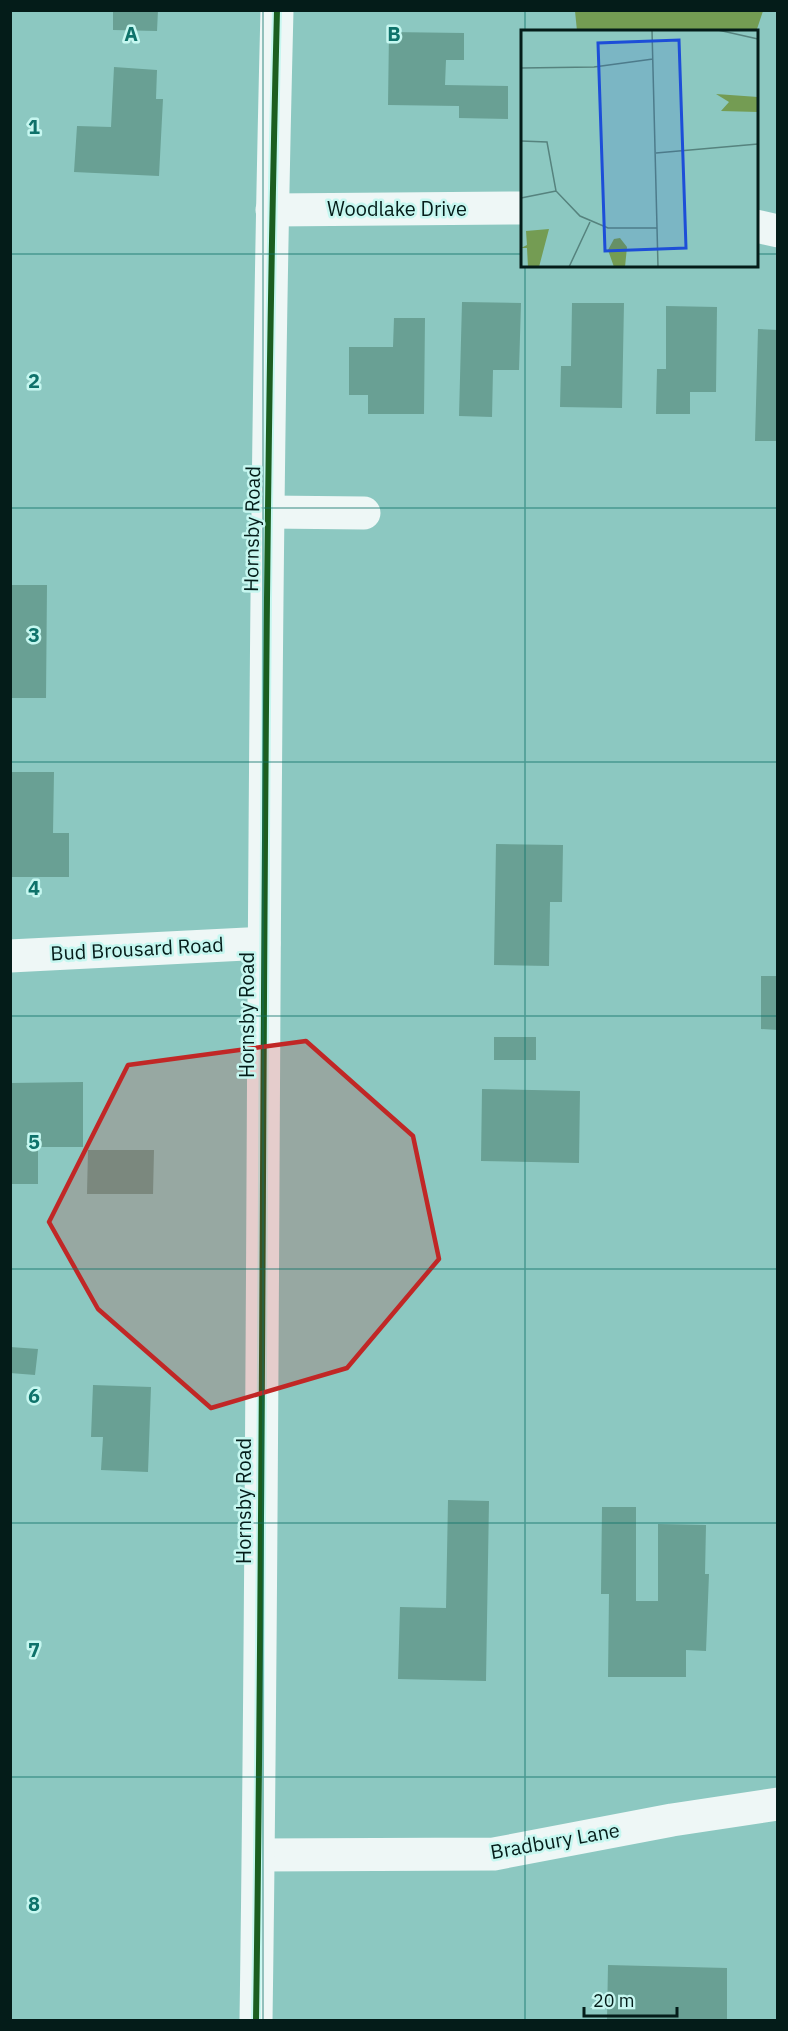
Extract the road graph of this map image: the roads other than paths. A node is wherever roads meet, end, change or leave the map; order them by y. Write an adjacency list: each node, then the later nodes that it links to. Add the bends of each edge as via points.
1 (277, 10): 3 (street, Hornsby Road)
2 (521, 208): 3 (street, Woodlake Drive)
3 (272, 210): 6 (street, Hornsby Road)
4 (758, 226): 5 (street)
5 (777, 231)
6 (269, 512): 7 (street); 8 (street, Hornsby Road)
7 (364, 513)
8 (264, 943): 9 (street, Bud Brousard Road); 11 (street, Hornsby Road)
9 (10, 956)
10 (777, 1804): 11 (street, Bradbury Lane, via 494,1854)
11 (259, 1855): 12 (street, Hornsby Road)
12 (256, 2020)

